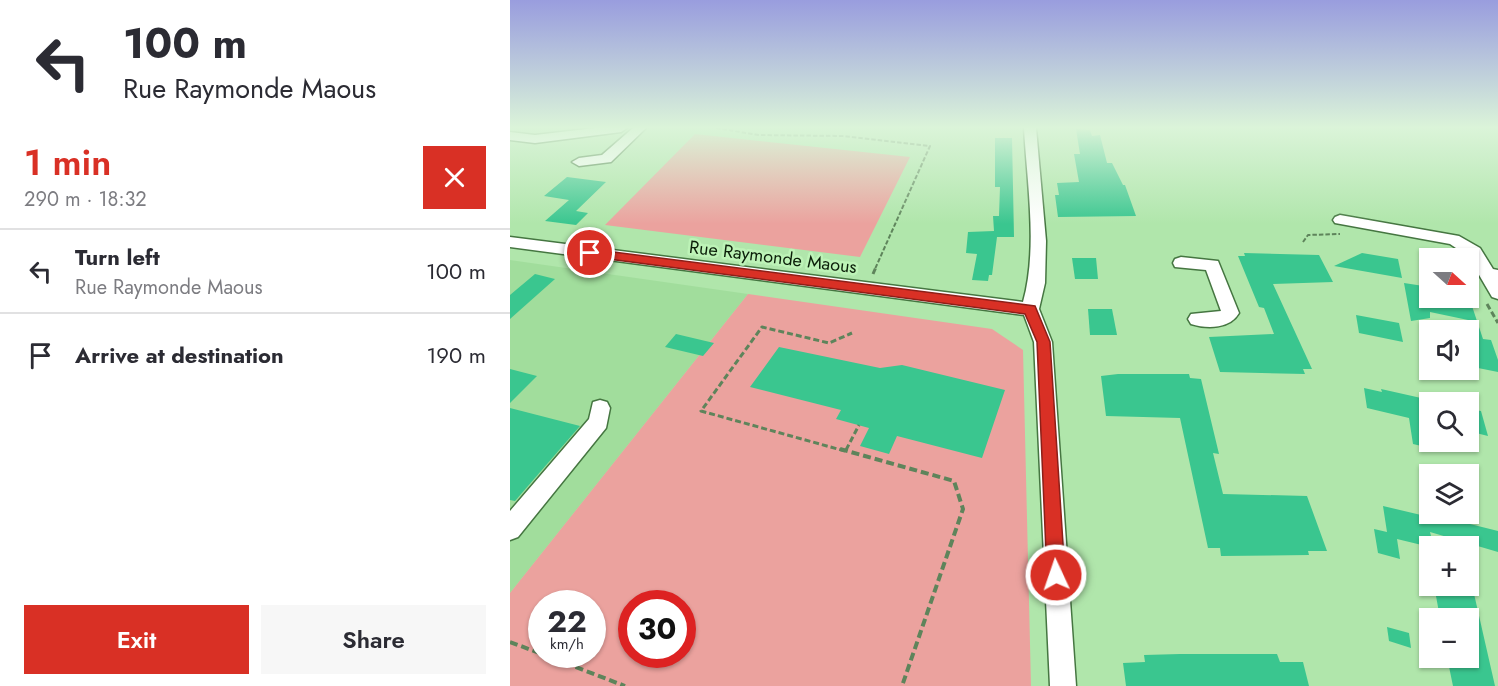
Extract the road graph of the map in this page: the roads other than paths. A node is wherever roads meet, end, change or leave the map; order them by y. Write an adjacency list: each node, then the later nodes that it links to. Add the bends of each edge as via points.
1 (597, 160): 3 (street)
2 (1032, 160): 9 (street, via 1038,241 1037,283)
3 (579, 162)
4 (1340, 220): 7 (street, via 1454,240 1474,252)
5 (510, 242): 9 (street, Rue Raymonde Maous)
6 (1181, 264): 10 (street, via 1212,265 1230,314 1223,319)
7 (1492, 274): 8 (street)
8 (1498, 293)
9 (1030, 309): 13 (street, via 1043,342)
10 (1197, 319)
11 (600, 408): 12 (street, via 599,422)
12 (510, 529)
13 (1063, 686)

